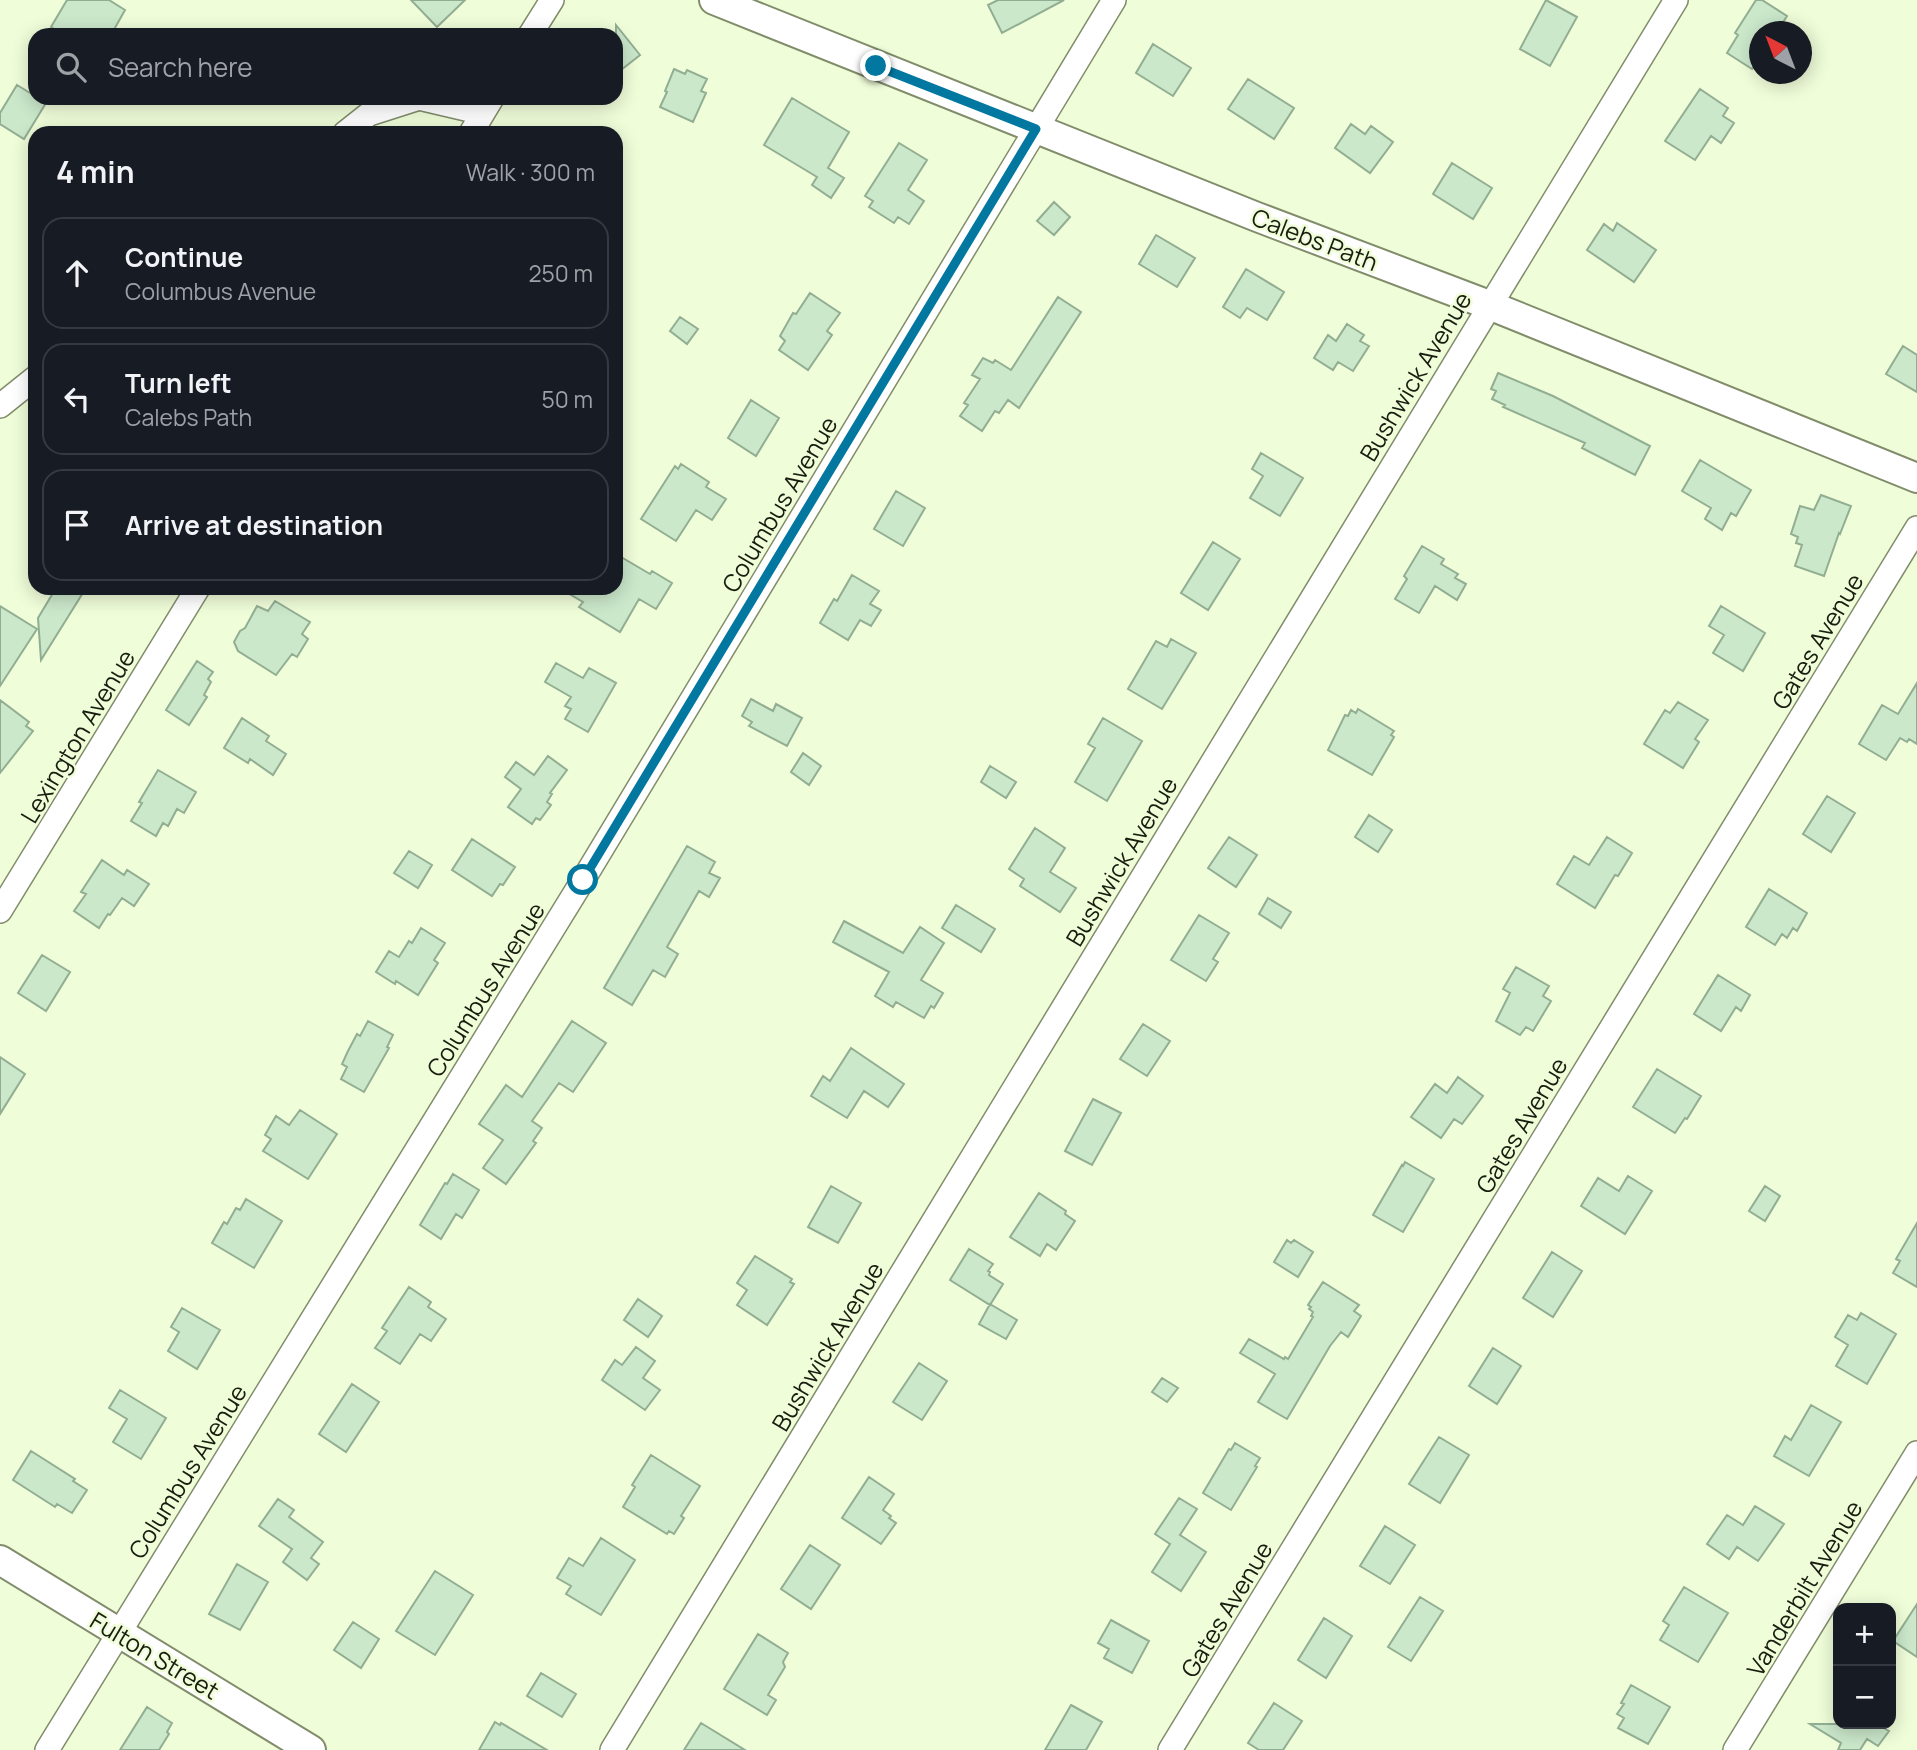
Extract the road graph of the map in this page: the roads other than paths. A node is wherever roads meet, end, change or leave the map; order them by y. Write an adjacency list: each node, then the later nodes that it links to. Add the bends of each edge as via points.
1 (552, 0): 5 (street)
2 (714, 0): 10 (street, Calebs Path)
3 (1114, 0): 10 (street, Columbus Avenue)
4 (1675, 0): 11 (street, Bushwick Avenue)
5 (534, 28)
6 (397, 105): 8 (street, via 369,114)
7 (487, 105): 9 (street)
8 (354, 126)
9 (475, 126)
10 (1036, 129): 11 (street, Calebs Path); 20 (street, Columbus Avenue, via 598,856)
11 (1489, 305): 14 (street, Calebs Path); 23 (street, Bushwick Avenue)
12 (28, 383): 13 (street)
13 (0, 405)
14 (1917, 478)
15 (1917, 528): 24 (street, Gates Avenue)
16 (194, 595): 17 (street, Lexington Avenue)
17 (0, 911)
18 (1917, 1453): 25 (street, Vanderbilt Avenue)
19 (0, 1560): 20 (street, Fulton Street)
20 (119, 1633): 21 (street, Columbus Avenue); 22 (street, Fulton Street)
21 (47, 1750)
22 (311, 1750)
23 (612, 1750)
24 (1170, 1750)
25 (1735, 1750)

